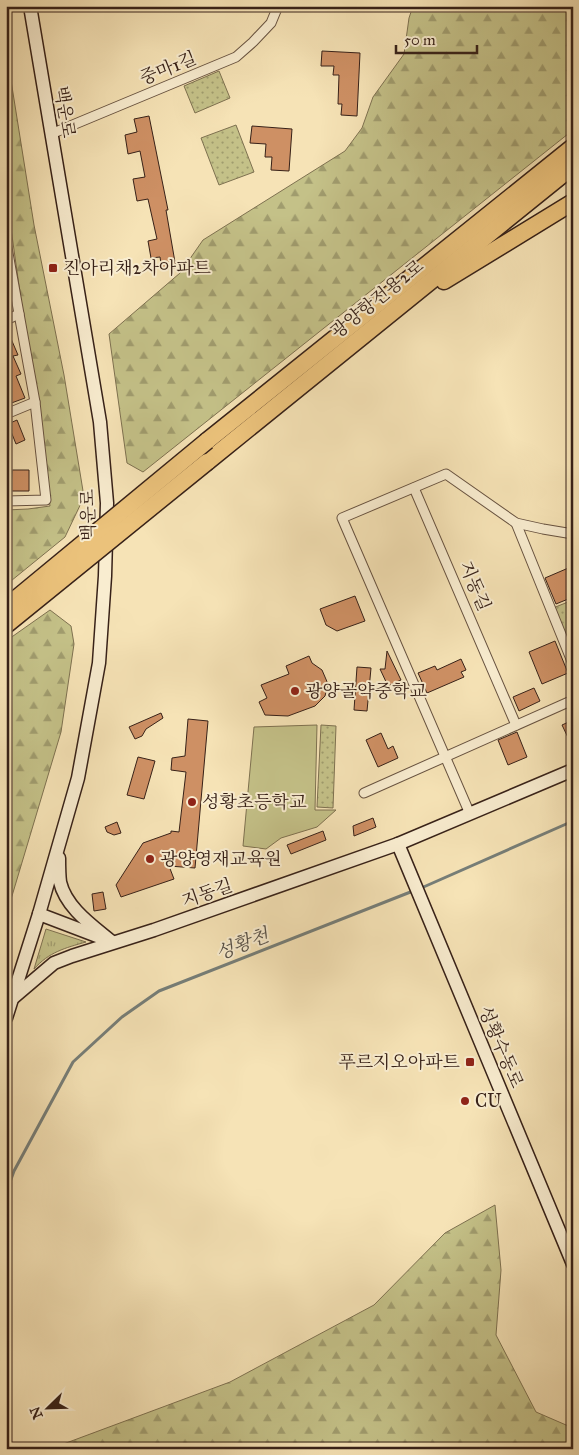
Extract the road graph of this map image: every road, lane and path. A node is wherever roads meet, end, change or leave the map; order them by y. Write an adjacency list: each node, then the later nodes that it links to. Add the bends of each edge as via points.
1 (30, 6): 4 (street, 백운로)
2 (36, 6): 4 (street)
3 (278, 6): 5 (street, 중마1길, via 271,23 236,57)
4 (35, 38): 5 (street, 백운로)
5 (51, 134): 29 (street, 백운로, via 100,422 107,504 100,663 78,778)
6 (573, 147): 19 (highway, 광양항전용2로, bridge)
7 (573, 166): 11 (highway, 광양항전용2로)
8 (573, 202): 11 (highway)
9 (6, 242): 10 (street)
10 (19, 314): 12 (street); 13 (street)
11 (387, 317): 20 (highway, 광양항전용2로, bridge)
12 (6, 320)
13 (35, 402): 14 (street); 16 (street, via 46,500)
14 (6, 414)
15 (414, 488): 17 (street, via 446,474); 23 (street, 지동길); 24 (street, via 342,518)
16 (6, 501)
17 (516, 523): 18 (street); 21 (street)
18 (573, 534)
19 (6, 607)
20 (6, 625)
21 (573, 664)
22 (573, 700): 23 (street)
23 (516, 725): 24 (street)
24 (444, 757): 26 (street); 27 (street)
25 (573, 770): 27 (street, 지동길)
26 (364, 793)
27 (470, 814): 28 (street, 지동길)
28 (398, 844): 31 (street, 지동길); 34 (street, 성황수동로)
29 (58, 849): 30 (street, 백운로); 31 (street, via 60,882 69,902)
30 (39, 914): 31 (street); 32 (street, 백운로)
31 (112, 942): 32 (street, 지동길, via 54,963)
32 (14, 996): 33 (street, 백운로)
33 (6, 1018)
34 (573, 1264)

